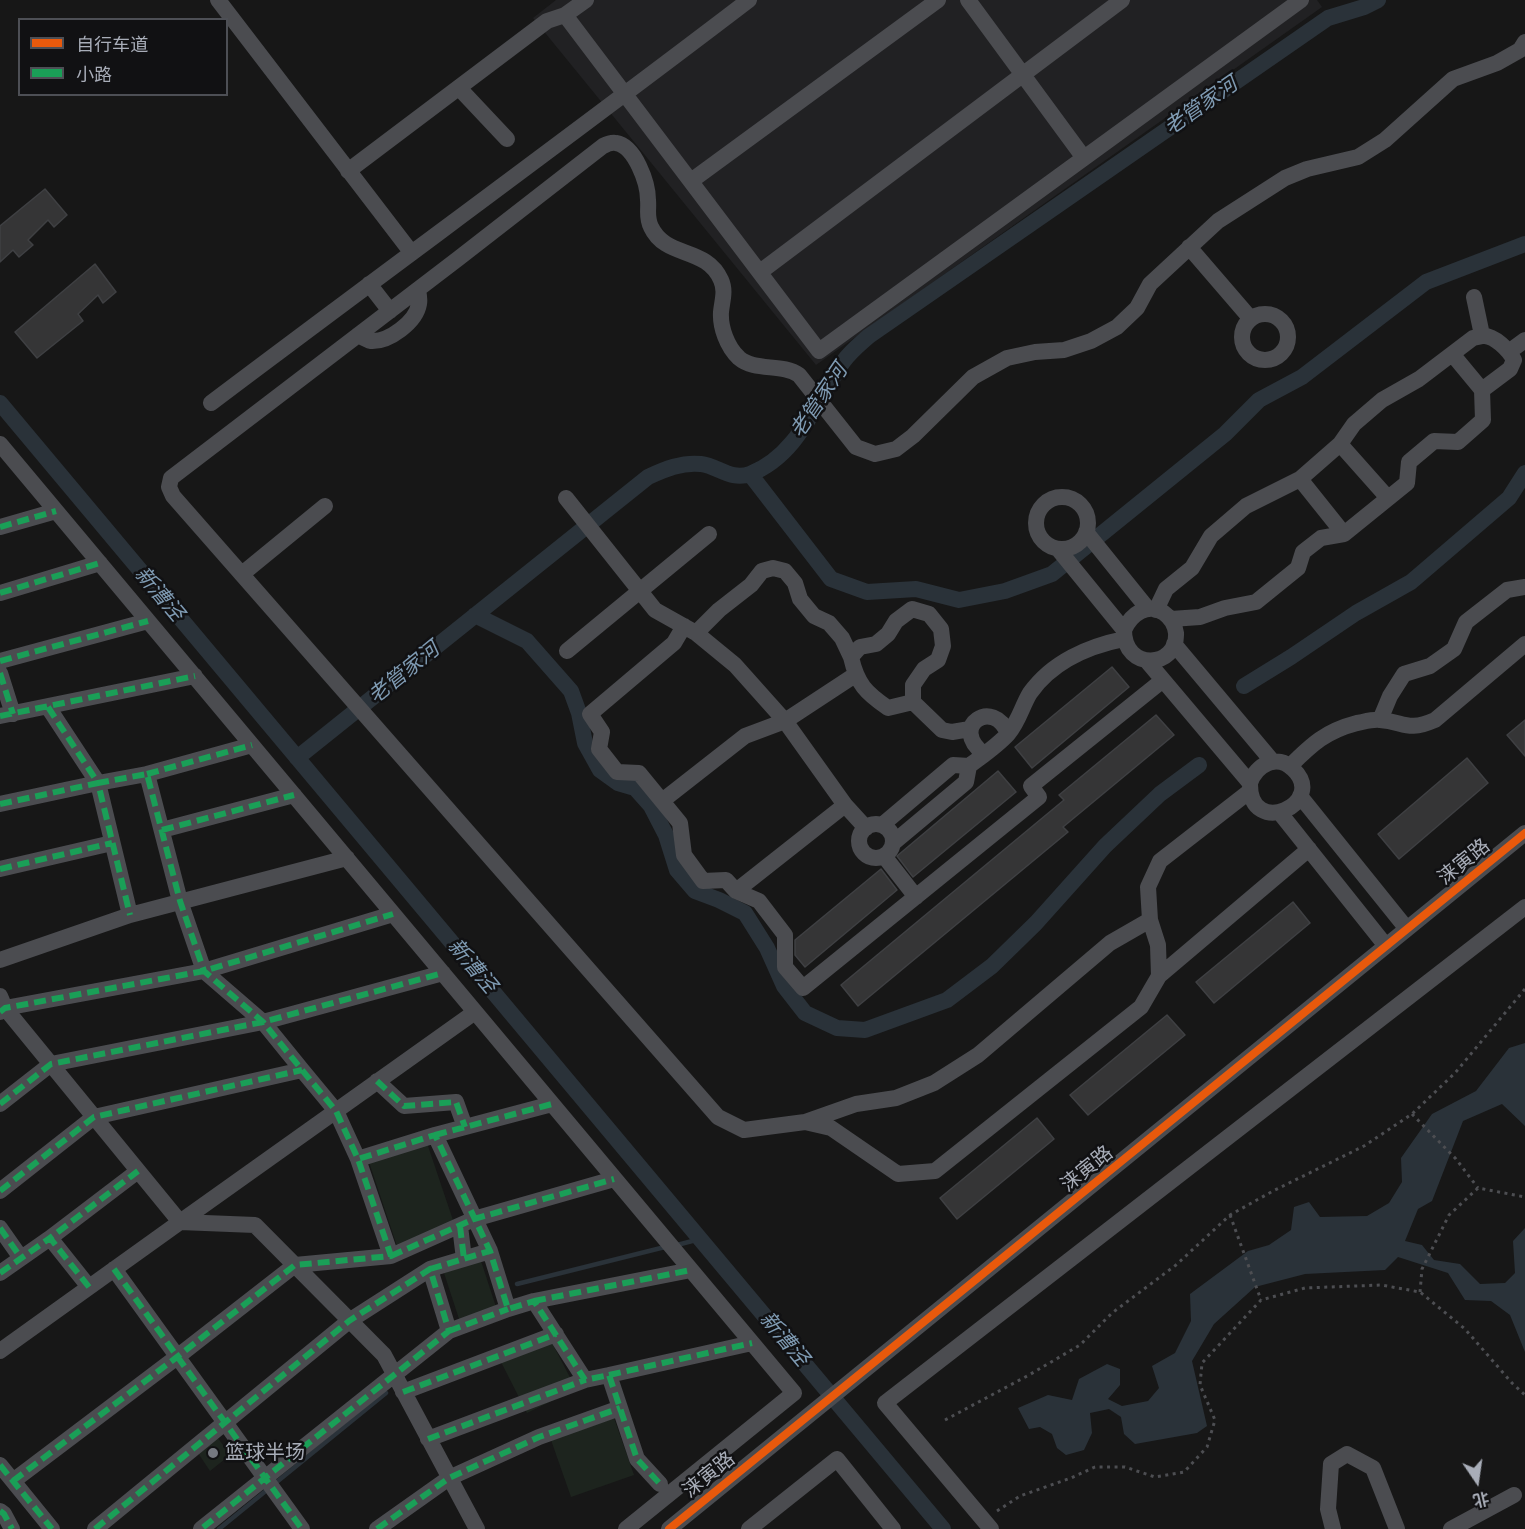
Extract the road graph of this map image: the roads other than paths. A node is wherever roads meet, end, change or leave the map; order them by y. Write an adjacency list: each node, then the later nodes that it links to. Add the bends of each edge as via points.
1 (218, 0): 15 (street)
2 (586, 0): 8 (street)
3 (938, 0): 16 (street)
4 (968, 0): 10 (street)
5 (1122, 0): 10 (street)
6 (1301, 0): 14 (street)
7 (737, 3): 12 (street)
8 (565, 15): 11 (street, via 548,21); 12 (street)
9 (1523, 49): 17 (street, via 1453,79 1385,140 1358,157 1285,178 1218,221)
10 (1023, 75): 14 (street); 19 (street)
11 (459, 88): 13 (street); 15 (street)
12 (625, 94): 16 (street); 18 (street)
13 (507, 139)
14 (1084, 158): 19 (street, via 819,351)
15 (348, 171): 18 (street)
16 (691, 181): 19 (street)
17 (1189, 247): 21 (street, via 1150,284 1137,308 1117,327 1064,350 1006,358 974,377 896,449 875,454 856,447 800,375 793,370 749,364 732,350 722,327 724,293 716,271 706,261 672,248 657,236 647,216 645,179 636,160 624,146 614,142 603,146); 24 (street)
18 (411, 252): 20 (street)
19 (760, 272)
20 (369, 284): 23 (street); 31 (street)
21 (418, 290): 23 (street); 25 (street, via 417,312 404,327 383,340 369,341)
22 (1474, 297): 26 (street)
23 (390, 311): 25 (street)
24 (1251, 319)
25 (358, 335): 45 (street, via 171,478 173,496)
26 (1482, 336): 28 (street); 29 (street, via 1490,337)
27 (1525, 340): 29 (street)
28 (1453, 355): 30 (street); 33 (street, via 1382,400 1354,424)
29 (1516, 357): 30 (street, via 1510,369)
30 (1482, 390): 36 (street, via 1483,420 1458,442 1434,441 1409,462 1407,483)
31 (211, 403)
32 (0, 444): 38 (street)
33 (1340, 444): 34 (street); 36 (street)
34 (1300, 479): 42 (street); 49 (street, via 1246,506 1211,536 1192,568 1166,589)
35 (566, 498): 47 (street)
36 (1388, 498): 42 (street)
37 (325, 506): 45 (street)
38 (56, 511): 39 (street); 44 (street)
39 (0, 527)
40 (1086, 532): 43 (street, via 1075,545); 43 (street, via 1086,515 1076,501 1051,499 1039,510 1036,527 1044,541); 49 (street)
41 (710, 534): 47 (street)
42 (1344, 534): 50 (street, via 1321,538 1303,552 1298,568 1256,602 1200,617)
43 (1058, 549): 53 (street)
44 (100, 563): 48 (street); 51 (street)
45 (242, 574): 118 (street, via 718,1118 744,1130)
46 (1525, 587): 67 (street, via 1507,590 1466,622 1454,649 1446,655 1430,666 1404,674)
47 (640, 591): 52 (street, via 655,610); 56 (street)
48 (0, 593)
49 (1152, 609): 50 (street); 53 (street, via 1132,616)
50 (1171, 619): 54 (street, via 1176,635)
51 (148, 621): 58 (street); 62 (street)
52 (690, 629): 57 (street, via 752,585 762,571 773,568 785,571 795,583 800,599 814,616 829,622); 68 (street, via 735,665); 81 (street, via 590,714 602,732 599,749 617,772 639,774)
53 (1124, 634): 59 (street, via 1132,653); 70 (street, via 1076,655 1045,677 1029,694 1021,716)
54 (1174, 644): 59 (street, via 1163,657); 73 (street)
55 (1525, 644): 67 (street, via 1435,720 1406,727)
56 (567, 651)
57 (851, 657): 61 (street); 64 (street, via 860,647 876,645 912,609 929,614 940,629 943,646 938,660 924,669 913,685)
58 (0, 661)
59 (1147, 661): 63 (street)
60 (0, 673): 66 (street)
61 (855, 675): 64 (street, via 868,694 888,708); 68 (street)
62 (195, 676): 65 (street); 71 (street)
63 (1163, 680): 78 (street); 96 (street, via 1031,786 1039,797)
64 (913, 702): 69 (street, via 942,730)
65 (48, 706): 66 (street); 77 (street)
66 (6, 715)
67 (1380, 720): 75 (street, via 1337,729 1318,739)
68 (784, 721): 81 (street, via 745,735); 83 (street)
69 (970, 729): 70 (street, via 986,716 996,717); 72 (street, via 970,740)
70 (1008, 734): 72 (street)
71 (252, 745): 76 (street); 79 (street)
72 (984, 754): 74 (street)
73 (1273, 762): 75 (street); 78 (street, via 1258,768)
74 (969, 766): 84 (street, via 953,765); 86 (street, via 966,782)
75 (1290, 766): 80 (street, via 1300,779)
76 (147, 774): 77 (street); 88 (street)
77 (98, 783): 82 (street); 90 (street)
78 (1250, 787): 85 (street, via 1257,806); 101 (street, via 1160,861 1148,887)
79 (294, 795): 88 (street); 93 (street)
80 (1300, 796): 85 (street, via 1289,810); 102 (street)
81 (662, 801): 95 (street, via 680,823 684,855 703,880 726,880)
82 (0, 804)
83 (845, 805): 87 (street); 95 (street)
84 (905, 806): 86 (street); 87 (street)
85 (1280, 813): 91 (street)
86 (919, 822): 92 (street)
87 (874, 826): 92 (street, via 891,832); 92 (street, via 860,836 861,847 868,856 878,858)
88 (162, 830): 97 (street)
89 (1525, 833): 102 (street, 涞寅路)
90 (112, 843): 94 (street); 100 (street)
91 (1309, 849): 103 (street); 107 (street)
92 (888, 850): 96 (street)
93 (347, 858): 97 (street); 99 (street)
94 (0, 869)
95 (736, 891): 96 (street, via 759,901 785,935 785,967 803,988)
96 (916, 897)
97 (180, 902): 100 (street); 105 (street)
98 (1525, 908): 172 (street, via 885,1403)
99 (393, 914): 105 (street); 106 (street)
100 (130, 915): 104 (street)
101 (1150, 920): 107 (street, via 1158,945); 118 (street, via 1110,943 978,1055 934,1083 896,1098 856,1104)
102 (1407, 929): 103 (street, 涞寅路)
103 (1386, 946): 170 (street, 涞寅路)
104 (0, 960)
105 (204, 971): 108 (street); 110 (street)
106 (443, 973): 109 (street); 110 (street)
107 (1159, 976): 118 (street, via 1141,1007 935,1171 898,1174 831,1128)
108 (2, 1005): 111 (street)
109 (475, 1012): 113 (street); 115 (street)
110 (263, 1022): 111 (street); 112 (street)
111 (51, 1064): 114 (street); 117 (street)
112 (302, 1070): 116 (street); 117 (street)
113 (377, 1081): 116 (street); 119 (street, via 404,1106 456,1102)
114 (0, 1104)
115 (552, 1104): 119 (street); 123 (street)
116 (336, 1111): 121 (street); 125 (street)
117 (94, 1117): 122 (street); 124 (street)
118 (805, 1122)
119 (465, 1127): 120 (street)
120 (435, 1135): 121 (street); 126 (street)
121 (357, 1159): 130 (street)
122 (138, 1171): 125 (street); 128 (street)
123 (614, 1179): 126 (street); 136 (street)
124 (0, 1191)
125 (180, 1222): 133 (street, via 255,1225); 134 (street)
126 (467, 1222): 129 (street); 130 (street); 132 (street)
127 (0, 1228): 131 (street)
128 (50, 1238): 131 (street); 138 (street)
129 (490, 1251): 132 (street); 140 (street)
130 (391, 1256): 133 (street)
131 (21, 1258): 137 (street)
132 (464, 1258): 135 (street)
133 (295, 1265): 141 (street); 146 (street)
134 (114, 1269): 138 (street); 146 (street)
135 (430, 1269): 141 (street); 142 (street)
136 (691, 1269): 139 (street); 144 (street)
137 (0, 1273)
138 (89, 1287): 145 (street)
139 (534, 1301): 140 (street); 143 (street)
140 (508, 1309): 142 (street)
141 (349, 1321): 147 (street, via 384,1356); 152 (street)
142 (449, 1331): 147 (street)
143 (556, 1334): 149 (street); 150 (street)
144 (752, 1343): 148 (street); 169 (street, via 794,1393)
145 (0, 1351)
146 (177, 1357): 152 (street); 156 (street)
147 (394, 1374): 150 (street); 158 (street)
148 (609, 1375): 149 (street); 151 (street)
149 (585, 1380): 153 (street)
150 (403, 1392): 153 (street)
151 (620, 1408): 155 (street, via 538,1437); 157 (street, via 637,1459)
152 (225, 1423): 158 (street); 164 (street)
153 (428, 1439): 155 (street)
154 (0, 1465): 156 (street)
155 (449, 1478): 167 (street); 168 (street)
156 (13, 1481): 163 (street)
157 (660, 1484)
158 (270, 1485): 165 (street); 166 (street)
159 (1514, 1495): 175 (street)
160 (0, 1511): 162 (street)
161 (885, 1526): 171 (street, via 837,1459)
162 (12, 1529)
163 (52, 1529)
164 (95, 1529)
165 (201, 1529)
166 (302, 1529)
167 (377, 1529)
168 (477, 1529)
169 (626, 1529)
170 (669, 1529)
171 (749, 1529)
172 (991, 1529)
173 (1333, 1529): 174 (street, via 1328,1509 1331,1464 1347,1454 1373,1468)
174 (1397, 1529)
175 (1451, 1529)

